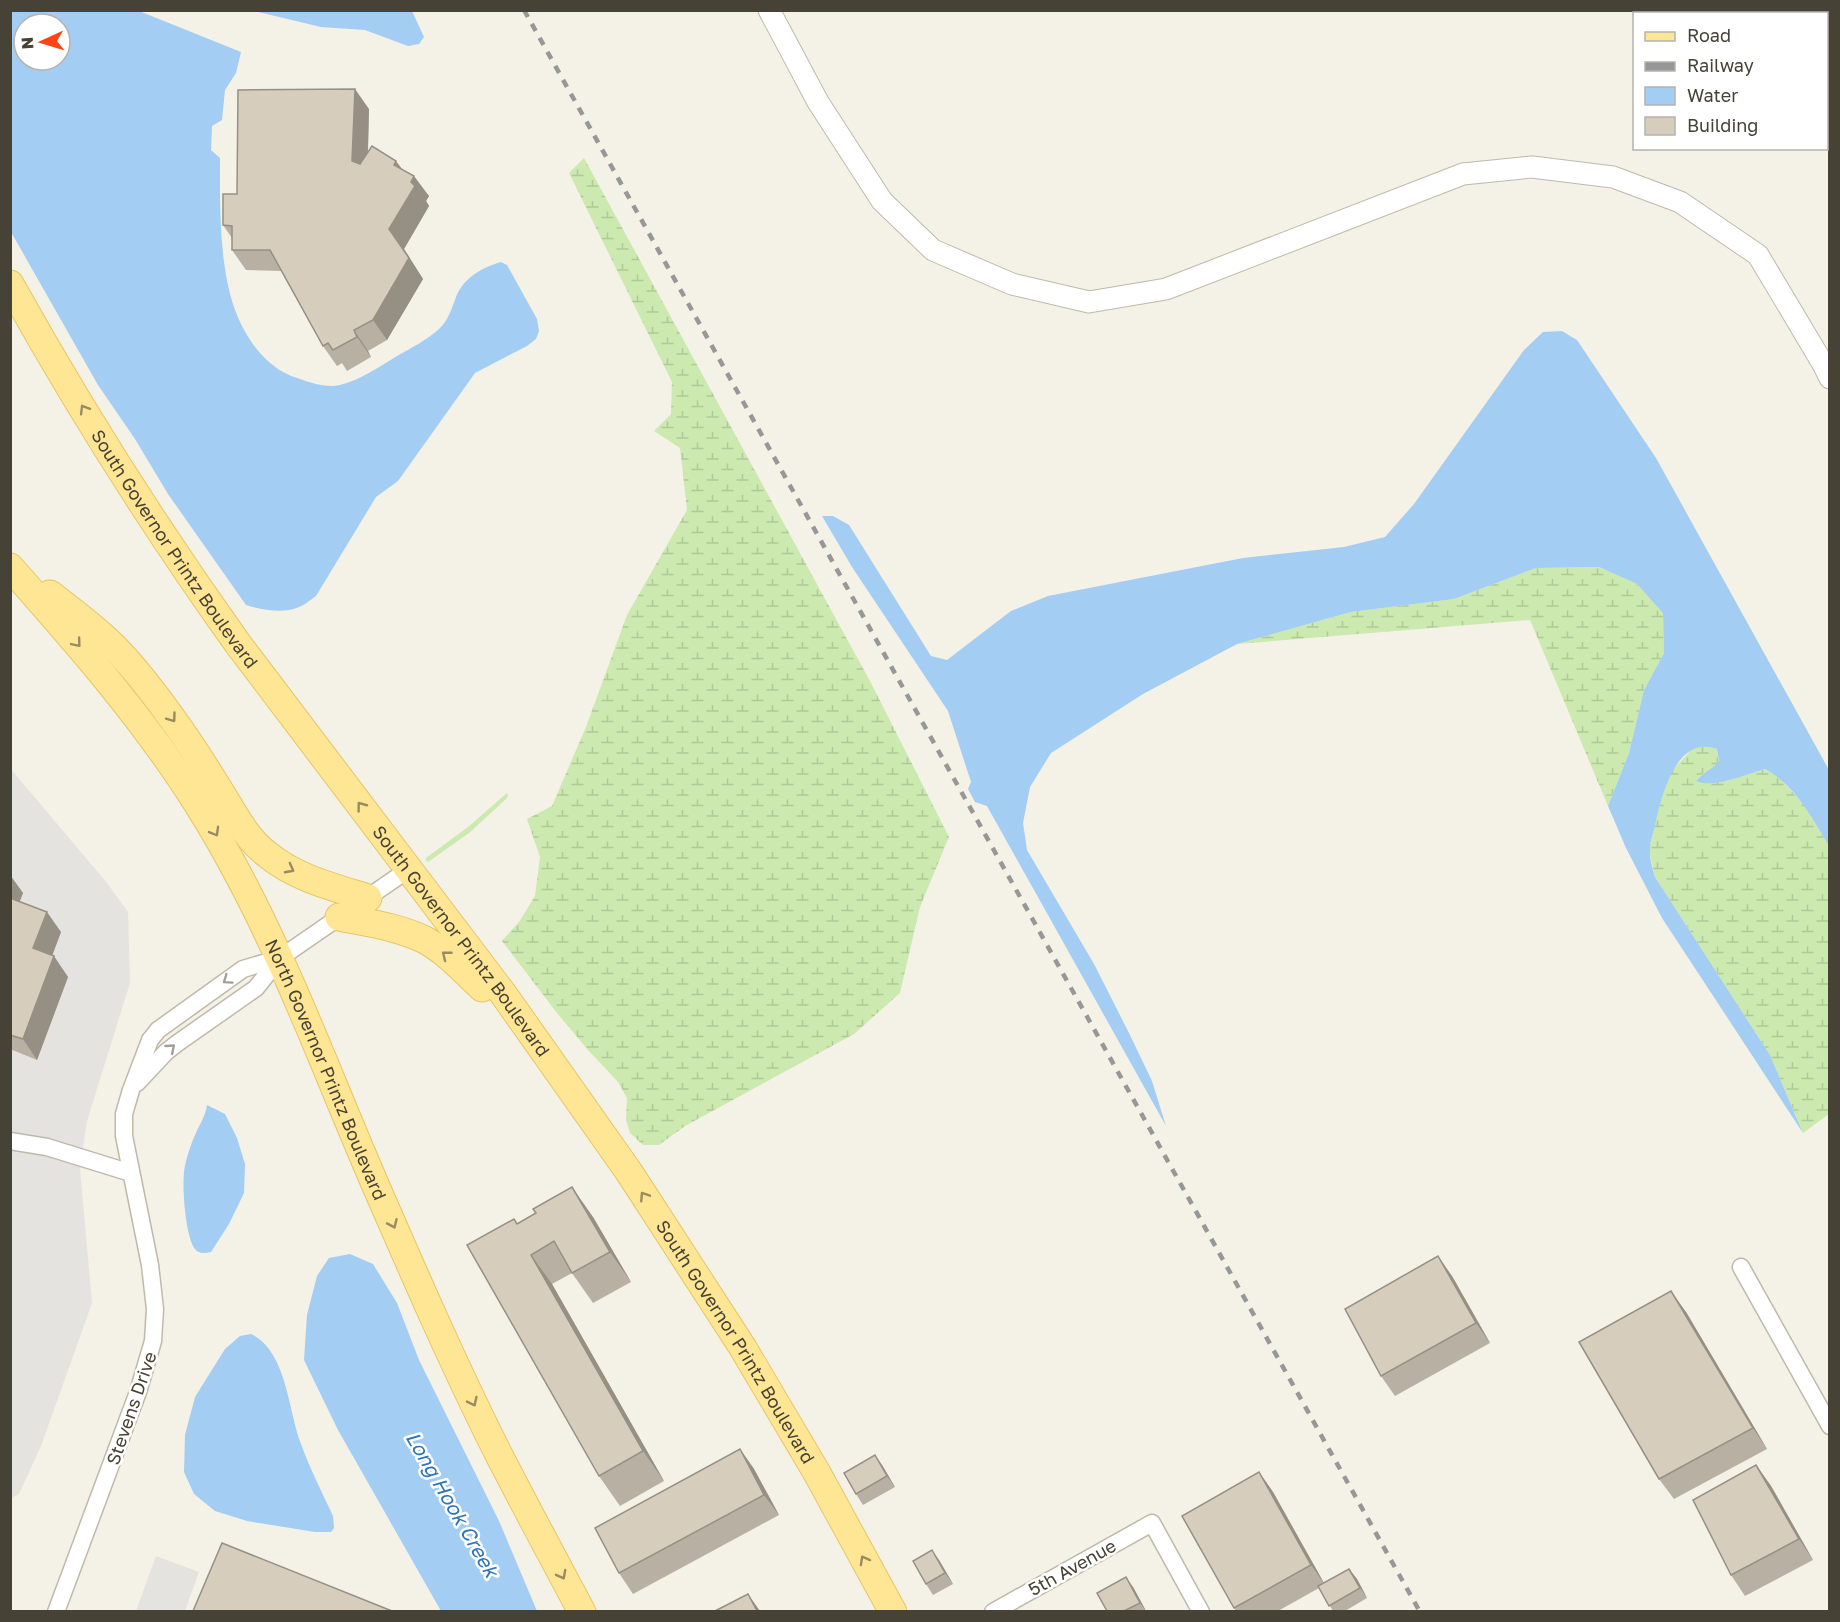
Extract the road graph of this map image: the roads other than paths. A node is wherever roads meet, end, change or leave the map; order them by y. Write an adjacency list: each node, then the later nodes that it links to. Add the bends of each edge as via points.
1 (769, 10): 3 (street, via 818,102 882,201 933,249 1012,284 1089,302 1166,289 1463,174 1532,166 1613,177 1680,202 1758,255)
2 (10, 284): 5 (main road, South Governor Printz Boulevard, one-way to 2, via 193,580 99,434)
3 (1830, 378)
4 (10, 565): 6 (main road, one-way to 6, via 98,632 136,671 173,719 248,836 267,855 308,878); 8 (main road, North Governor Printz Boulevard, one-way to 8, via 112,686 199,805)
5 (409, 869): 6 (street, Stevens Drive); 9 (main road, South Governor Printz Boulevard)
6 (368, 898): 7 (street, Stevens Drive)
7 (339, 917): 8 (street, Stevens Drive); 9 (main road, one-way to 7, via 454,961 430,944 405,932)
8 (280, 958): 10 (street, Stevens Drive, one-way to 8, via 166,1052 256,988); 10 (street, Stevens Drive, one-way to 10, via 243,969 158,1029); 16 (main road, North Governor Printz Boulevard, one-way to 16, via 439,1330)
9 (534, 1039): 17 (main road, South Governor Printz Boulevard, one-way to 9, via 743,1348 629,1172)
10 (130, 1090): 12 (street, Stevens Drive, via 124,1124)
11 (10, 1141): 12 (street, via 47,1147)
12 (131, 1173): 15 (street, Stevens Drive, via 147,1241 155,1309 153,1341 142,1382)
13 (1741, 1267): 14 (street)
14 (1830, 1426)
15 (56, 1611)
16 (582, 1611)
17 (893, 1611)
18 (993, 1611): 19 (street, 5th Avenue, via 1152,1523)
19 (1201, 1611)

